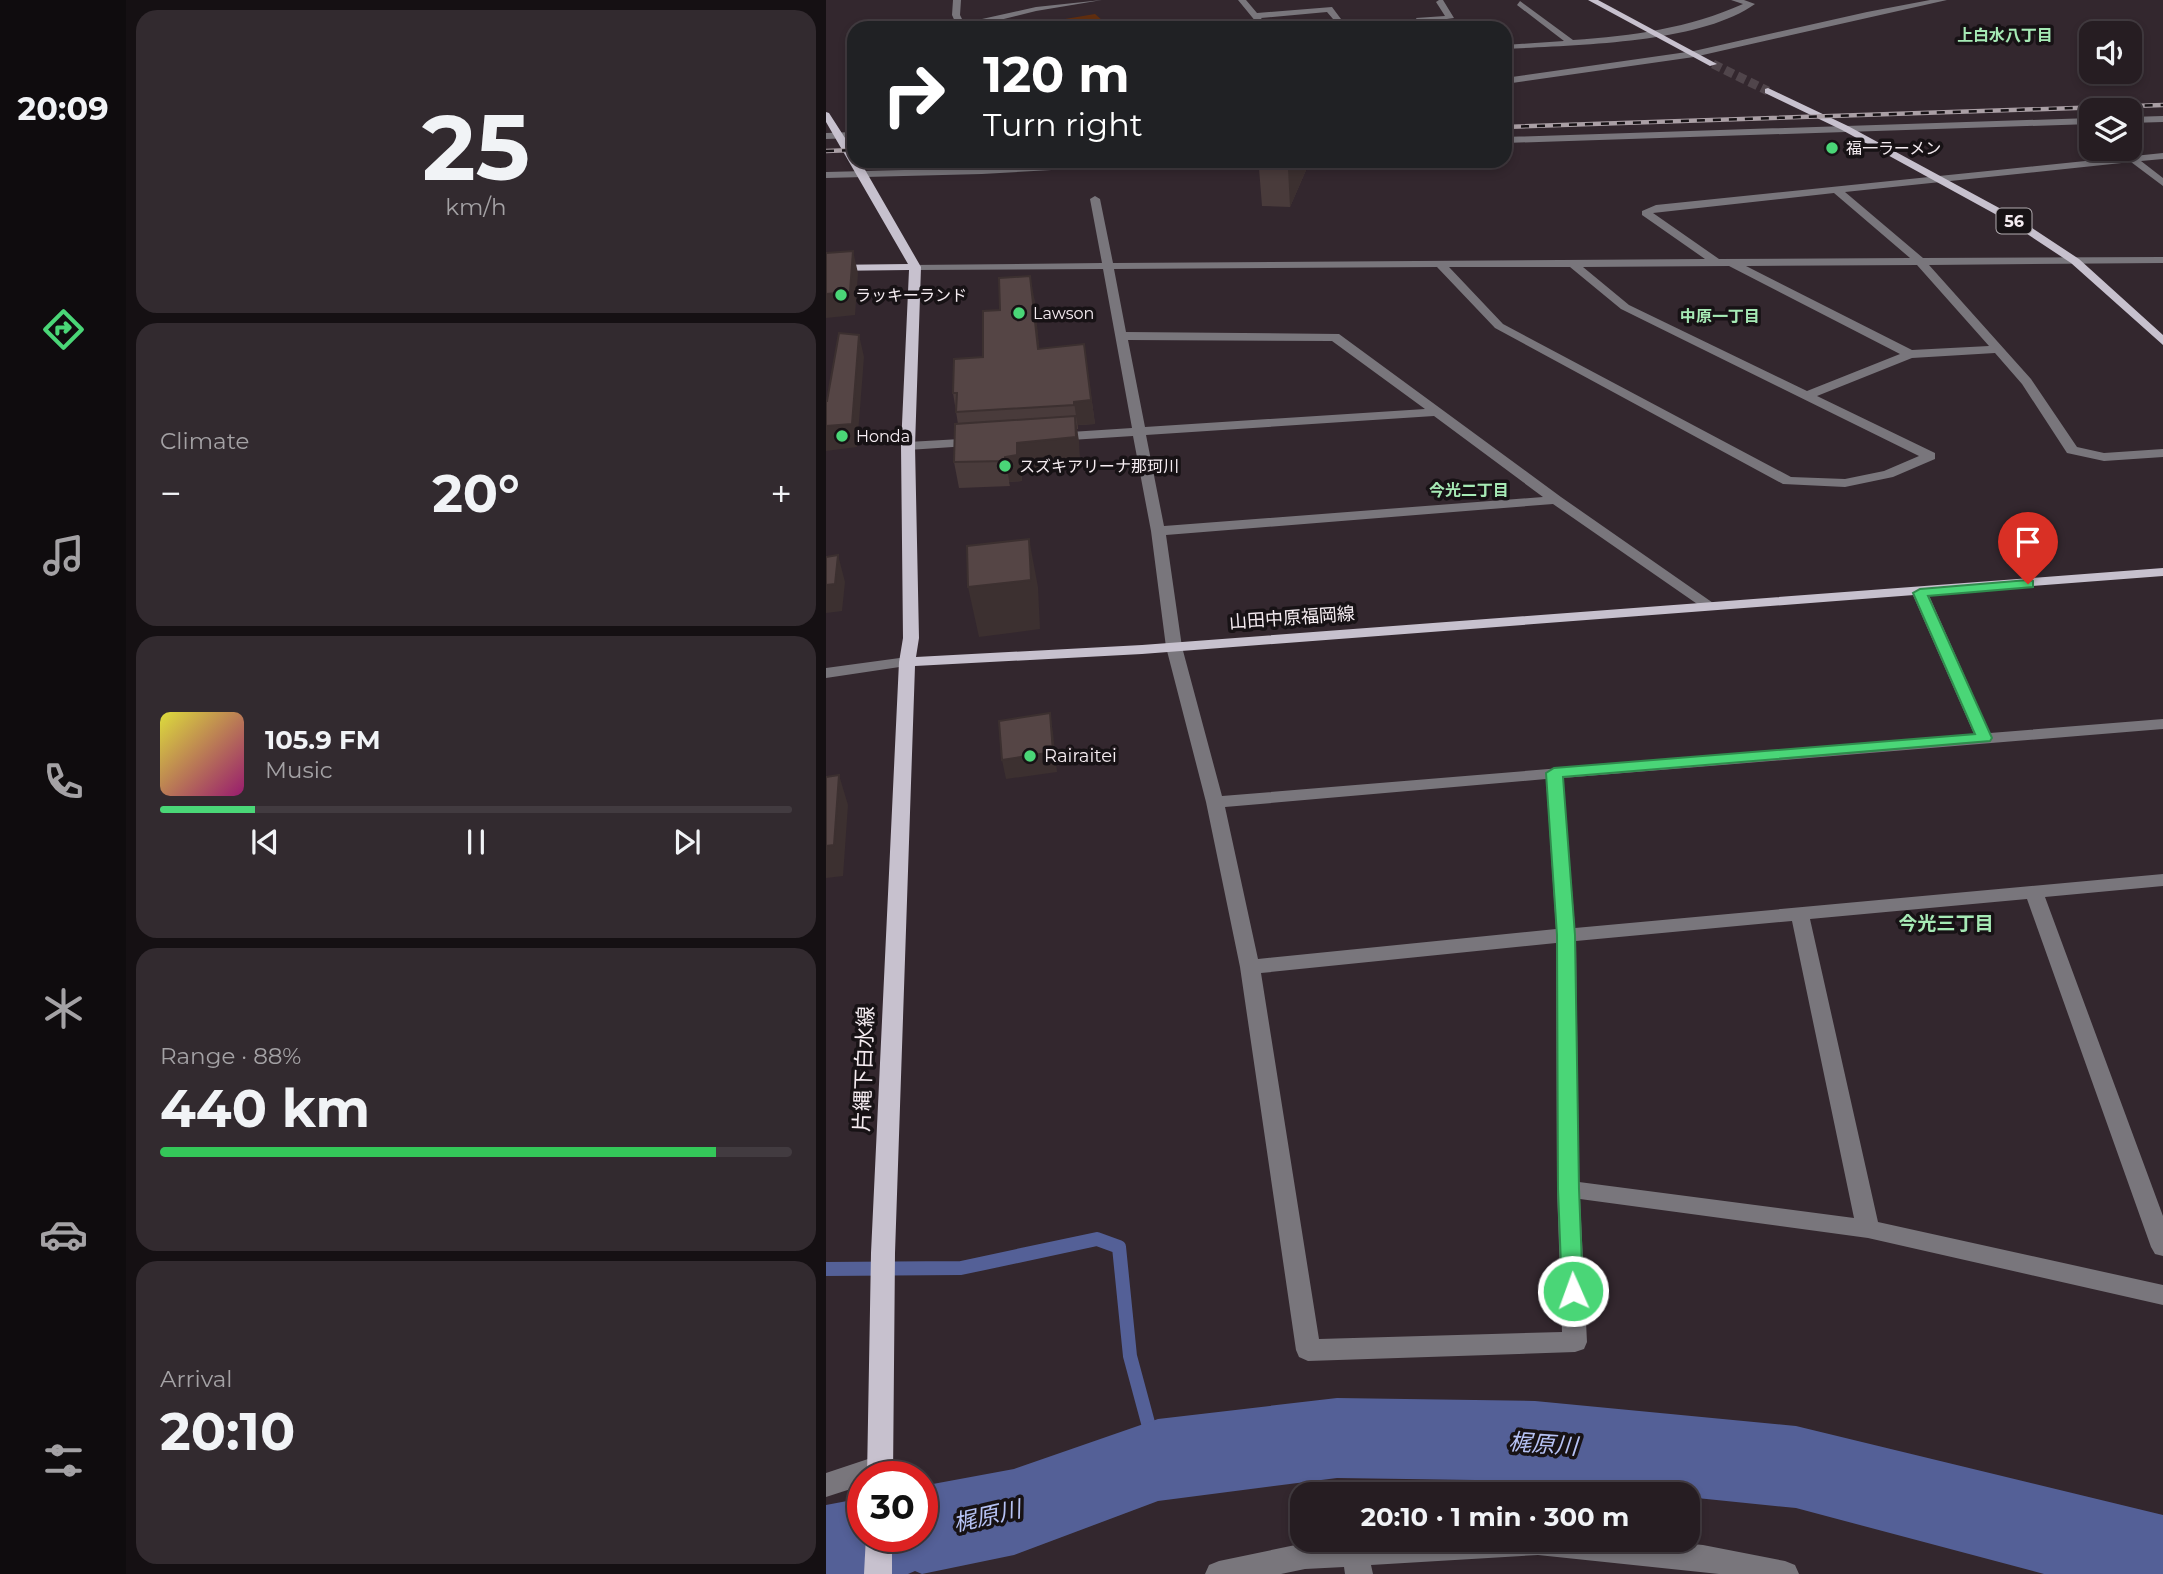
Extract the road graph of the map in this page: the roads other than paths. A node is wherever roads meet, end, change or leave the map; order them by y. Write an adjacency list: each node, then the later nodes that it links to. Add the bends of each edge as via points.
1 (957, 0): 10 (street)
2 (1098, 0): 11 (street)
3 (1242, 0): 9 (street)
4 (1592, 0): 15 (main road)
5 (1735, 0): 15 (street, via 1751,4)
6 (1944, 0): 18 (street)
7 (1520, 3): 16 (street)
8 (1439, 5): 14 (street, via 1450,18)
9 (1255, 16): 12 (street); 13 (street, via 1329,9)
10 (959, 21)
11 (987, 21)
12 (1259, 21)
13 (1335, 21)
14 (1420, 21)
15 (1660, 36): 16 (street); 18 (main road)
16 (1571, 42): 17 (street)
17 (1512, 46)
18 (1694, 54): 19 (main road); 20 (street)
19 (1713, 64)
20 (1512, 80)
21 (1768, 91): 26 (main road, 56)
22 (826, 114): 28 (main road)
23 (2163, 119): 24 (street)
24 (2142, 120)
25 (2079, 121): 26 (street)
26 (1845, 128): 30 (street); 40 (main road, 56)
27 (826, 136): 28 (street)
28 (840, 136): 29 (street); 31 (main road)
29 (847, 136)
30 (1512, 140)
31 (847, 148)
32 (2163, 156): 33 (street)
33 (2142, 159)
34 (2123, 161): 40 (street)
35 (2135, 161): 41 (street)
36 (859, 168): 38 (main road)
37 (999, 168): 38 (street)
38 (862, 174): 39 (street); 52 (main road)
39 (826, 175)
40 (1937, 178): 42 (street); 46 (main road, 56)
41 (2163, 183)
42 (1836, 189): 45 (street); 47 (street, via 1657,208 1646,213)
43 (1095, 199): 53 (street)
44 (2163, 260): 46 (street)
45 (1920, 261): 46 (street); 48 (street); 56 (street)
46 (2075, 261): 55 (main road, 56)
47 (1716, 262): 48 (street); 49 (street)
48 (1730, 262): 57 (street)
49 (1572, 263): 50 (street); 58 (street, via 1625,307)
50 (1440, 264): 53 (street); 58 (street, via 1499,326 1788,481 1845,483 1888,474 1930,456)
51 (828, 265): 52 (main road)
52 (915, 267): 53 (street); 63 (main road)
53 (1108, 267): 54 (street)
54 (1121, 336): 59 (street, via 1335,337); 60 (street)
55 (2163, 341)
56 (1997, 349): 57 (street); 64 (street, via 2081,456)
57 (1910, 354): 58 (street)
58 (1806, 396)
59 (1439, 412): 60 (street); 65 (street)
60 (1140, 432): 61 (street); 66 (street)
61 (1045, 438)
62 (990, 441): 63 (street)
63 (908, 446): 71 (main road, via 911,638)
64 (2163, 453)
65 (1556, 500): 66 (street); 69 (street)
66 (1158, 531): 70 (street)
67 (2163, 572): 68 (main road, 山田中原福岡線)
68 (1920, 593): 69 (main road, 山田中原福岡線); 74 (street)
69 (1708, 605): 70 (main road, 山田中原福岡線)
70 (1174, 647): 71 (main road, 山田中原福岡線); 76 (street)
71 (907, 663): 72 (street); 86 (main road, 片縄下白水線, via 882,1279)
72 (826, 673)
73 (2163, 724): 74 (street)
74 (1984, 738): 75 (street)
75 (1554, 773): 76 (street); 80 (street)
76 (1215, 802): 81 (street)
77 (2163, 880): 78 (street)
78 (2034, 893): 79 (street); 84 (street)
79 (1800, 915): 80 (street); 83 (street)
80 (1566, 935): 81 (street); 82 (street)
81 (1250, 967): 82 (street, via 1308,1350 1575,1342)
82 (1568, 1189): 83 (street)
83 (1868, 1229): 85 (street)
84 (2163, 1247)
85 (2163, 1294)
86 (880, 1461)
87 (847, 1480): 88 (street)
88 (826, 1485)
89 (879, 1552): 91 (main road)
90 (1357, 1564): 92 (street, via 1305,1556); 93 (street, via 1538,1542 1703,1558)
91 (878, 1574)
92 (1219, 1574)
93 (1785, 1574)

